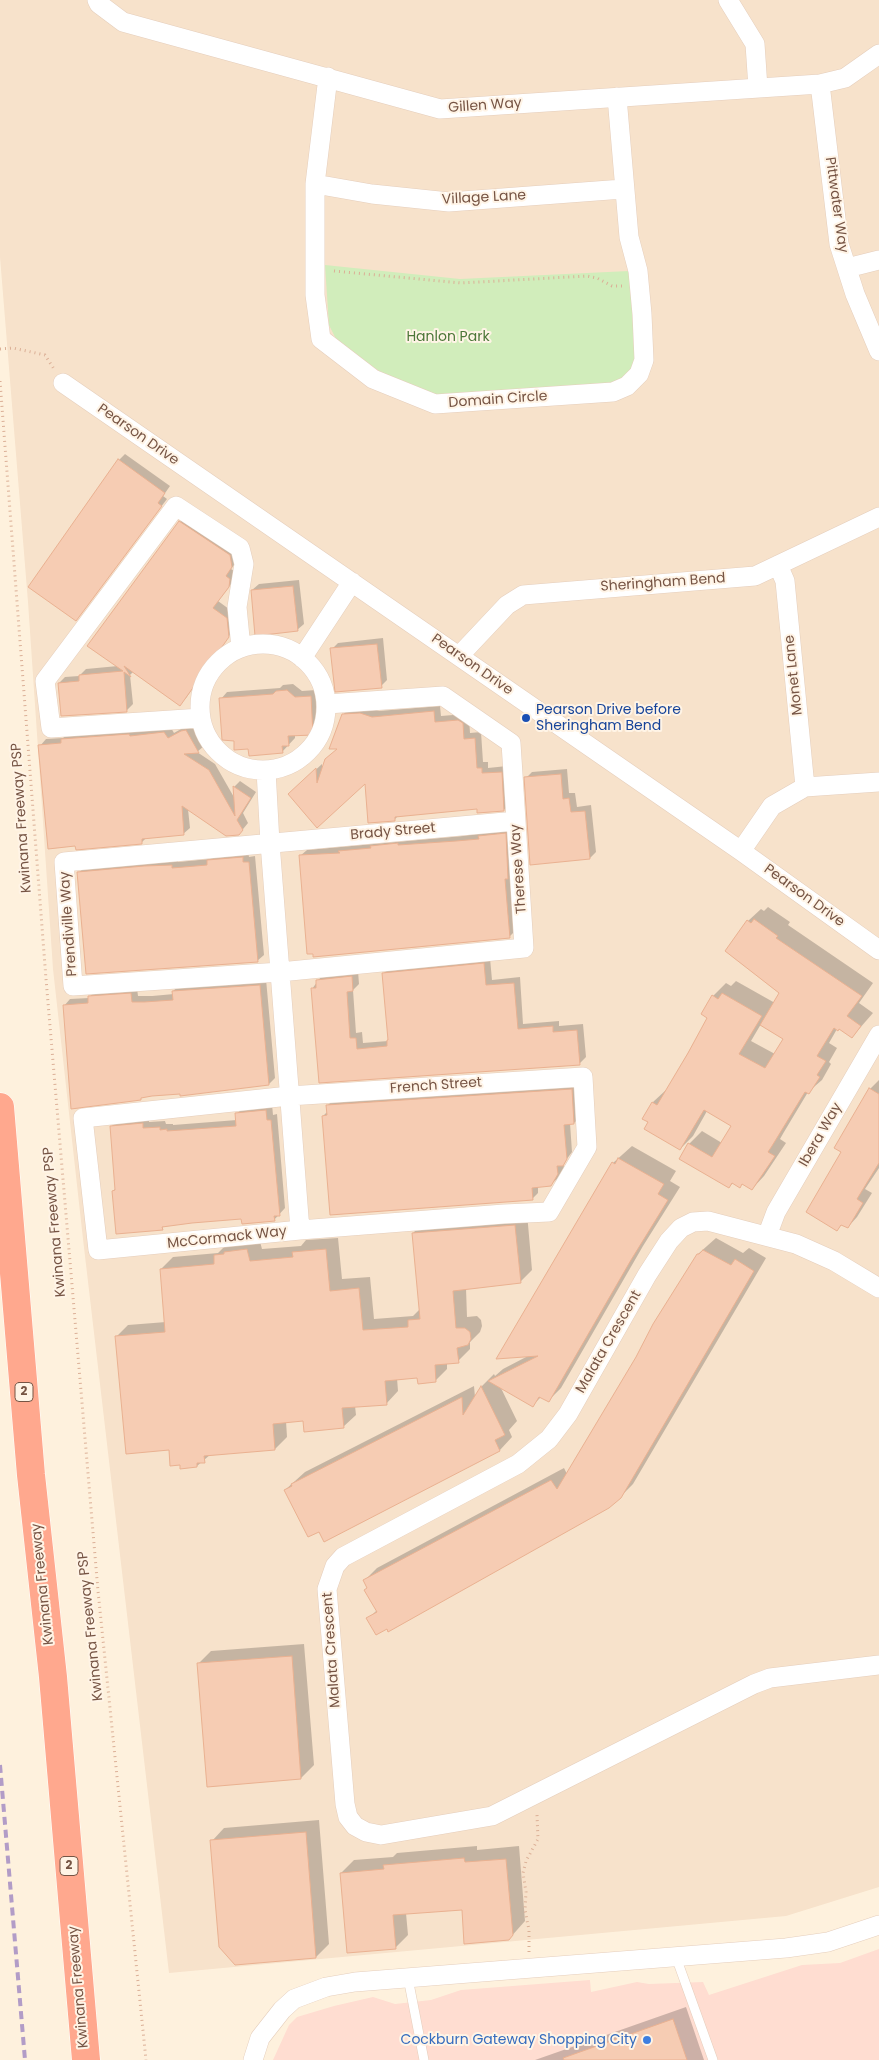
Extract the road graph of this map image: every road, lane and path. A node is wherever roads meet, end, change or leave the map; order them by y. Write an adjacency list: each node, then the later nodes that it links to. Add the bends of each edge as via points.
1 (728, 0): 6 (street, via 754,44)
2 (98, 2): 4 (street, Gillen Way, via 124,22)
3 (879, 54): 5 (street, Gillen Way, via 845,78)
4 (328, 77): 7 (street, Gillen Way, via 440,109); 8 (street, Domain Circle)
5 (820, 84): 6 (street, Gillen Way); 11 (street, Pittwater Way, via 839,244)
6 (758, 88): 7 (street, Gillen Way)
7 (617, 97): 9 (street, Domain Circle)
8 (315, 184): 9 (street, Village Lane, via 450,202); 12 (street, Domain Circle)
9 (623, 190): 13 (street, Domain Circle, via 628,237)
10 (879, 260): 11 (street)
11 (847, 268): 15 (street, Pittwater Way, via 854,294)
12 (316, 269): 13 (path, via 461,283 587,276 612,286); 13 (street, Domain Circle, via 321,339 373,379 435,404 613,392 627,386 639,374 644,360)
13 (639, 284)
14 (0, 348): 17 (path, via 45,355)
15 (879, 351)
16 (0, 381): 48 (path, Kwinana Freeway PSP, via 98,1591)
17 (63, 383): 20 (street, Pearson Drive)
18 (879, 517): 19 (street, Sheringham Bend)
19 (778, 565): 22 (street, Sheringham Bend, via 755,576 523,595 507,605); 28 (street, Monet Lane, via 785,580)
20 (352, 582): 22 (street, Pearson Drive); 23 (street)
21 (241, 648): 23 (street, via 262,644 283,647); 25 (street, via 222,659 208,676 201,696); 25 (street, via 237,607 244,564 240,548 176,506 45,681 50,728)
22 (459, 656): 31 (street, Pearson Drive)
23 (302, 658): 24 (street, via 315,670)
24 (326, 704): 26 (street, via 324,724 316,742 303,756 286,766); 29 (street, Therese Way, via 444,696 511,743)
25 (201, 718): 26 (street, via 206,735 231,762 248,769)
26 (266, 770): 30 (street)
27 (879, 782): 28 (street)
28 (805, 787): 31 (street, via 772,806)
29 (516, 821): 30 (street, Brady Street); 33 (street, Therese Way, via 524,948)
30 (270, 843): 33 (street); 33 (street, Prendiville Way, via 64,862 73,986)
31 (741, 851): 32 (street, Pearson Drive)
32 (879, 950)
33 (280, 972): 36 (street)
34 (879, 1035): 39 (street, Ibera Way, via 776,1212)
35 (582, 1076): 36 (street, French Street); 38 (street, McCormack Way, via 587,1147 549,1212)
36 (290, 1096): 38 (street); 38 (street, McCormack Way, via 83,1118 98,1250)
37 (0, 1107): 47 (highway, Kwinana Freeway / 2)
38 (300, 1230)
39 (767, 1236): 40 (street, Malata Crescent, via 811,1250); 41 (street, Malata Crescent, via 708,1221 694,1222 681,1228 668,1241 568,1414 549,1438 518,1464 362,1546 334,1566 327,1589 327,1607 348,1817 366,1832 382,1835 492,1816 754,1684 788,1675)
40 (879, 1288)
41 (879, 1665)
42 (537, 1815): 44 (path, via 538,1839 523,1873 530,1943)
43 (879, 1925): 45 (street, via 828,1942)
44 (528, 1955)
45 (676, 1957): 46 (street); 51 (lane)
46 (408, 1978): 49 (street, via 341,1983 294,1999 260,2038); 50 (lane)
47 (86, 2060)
48 (146, 2060)
49 (253, 2060)
50 (424, 2060)
51 (713, 2060)

